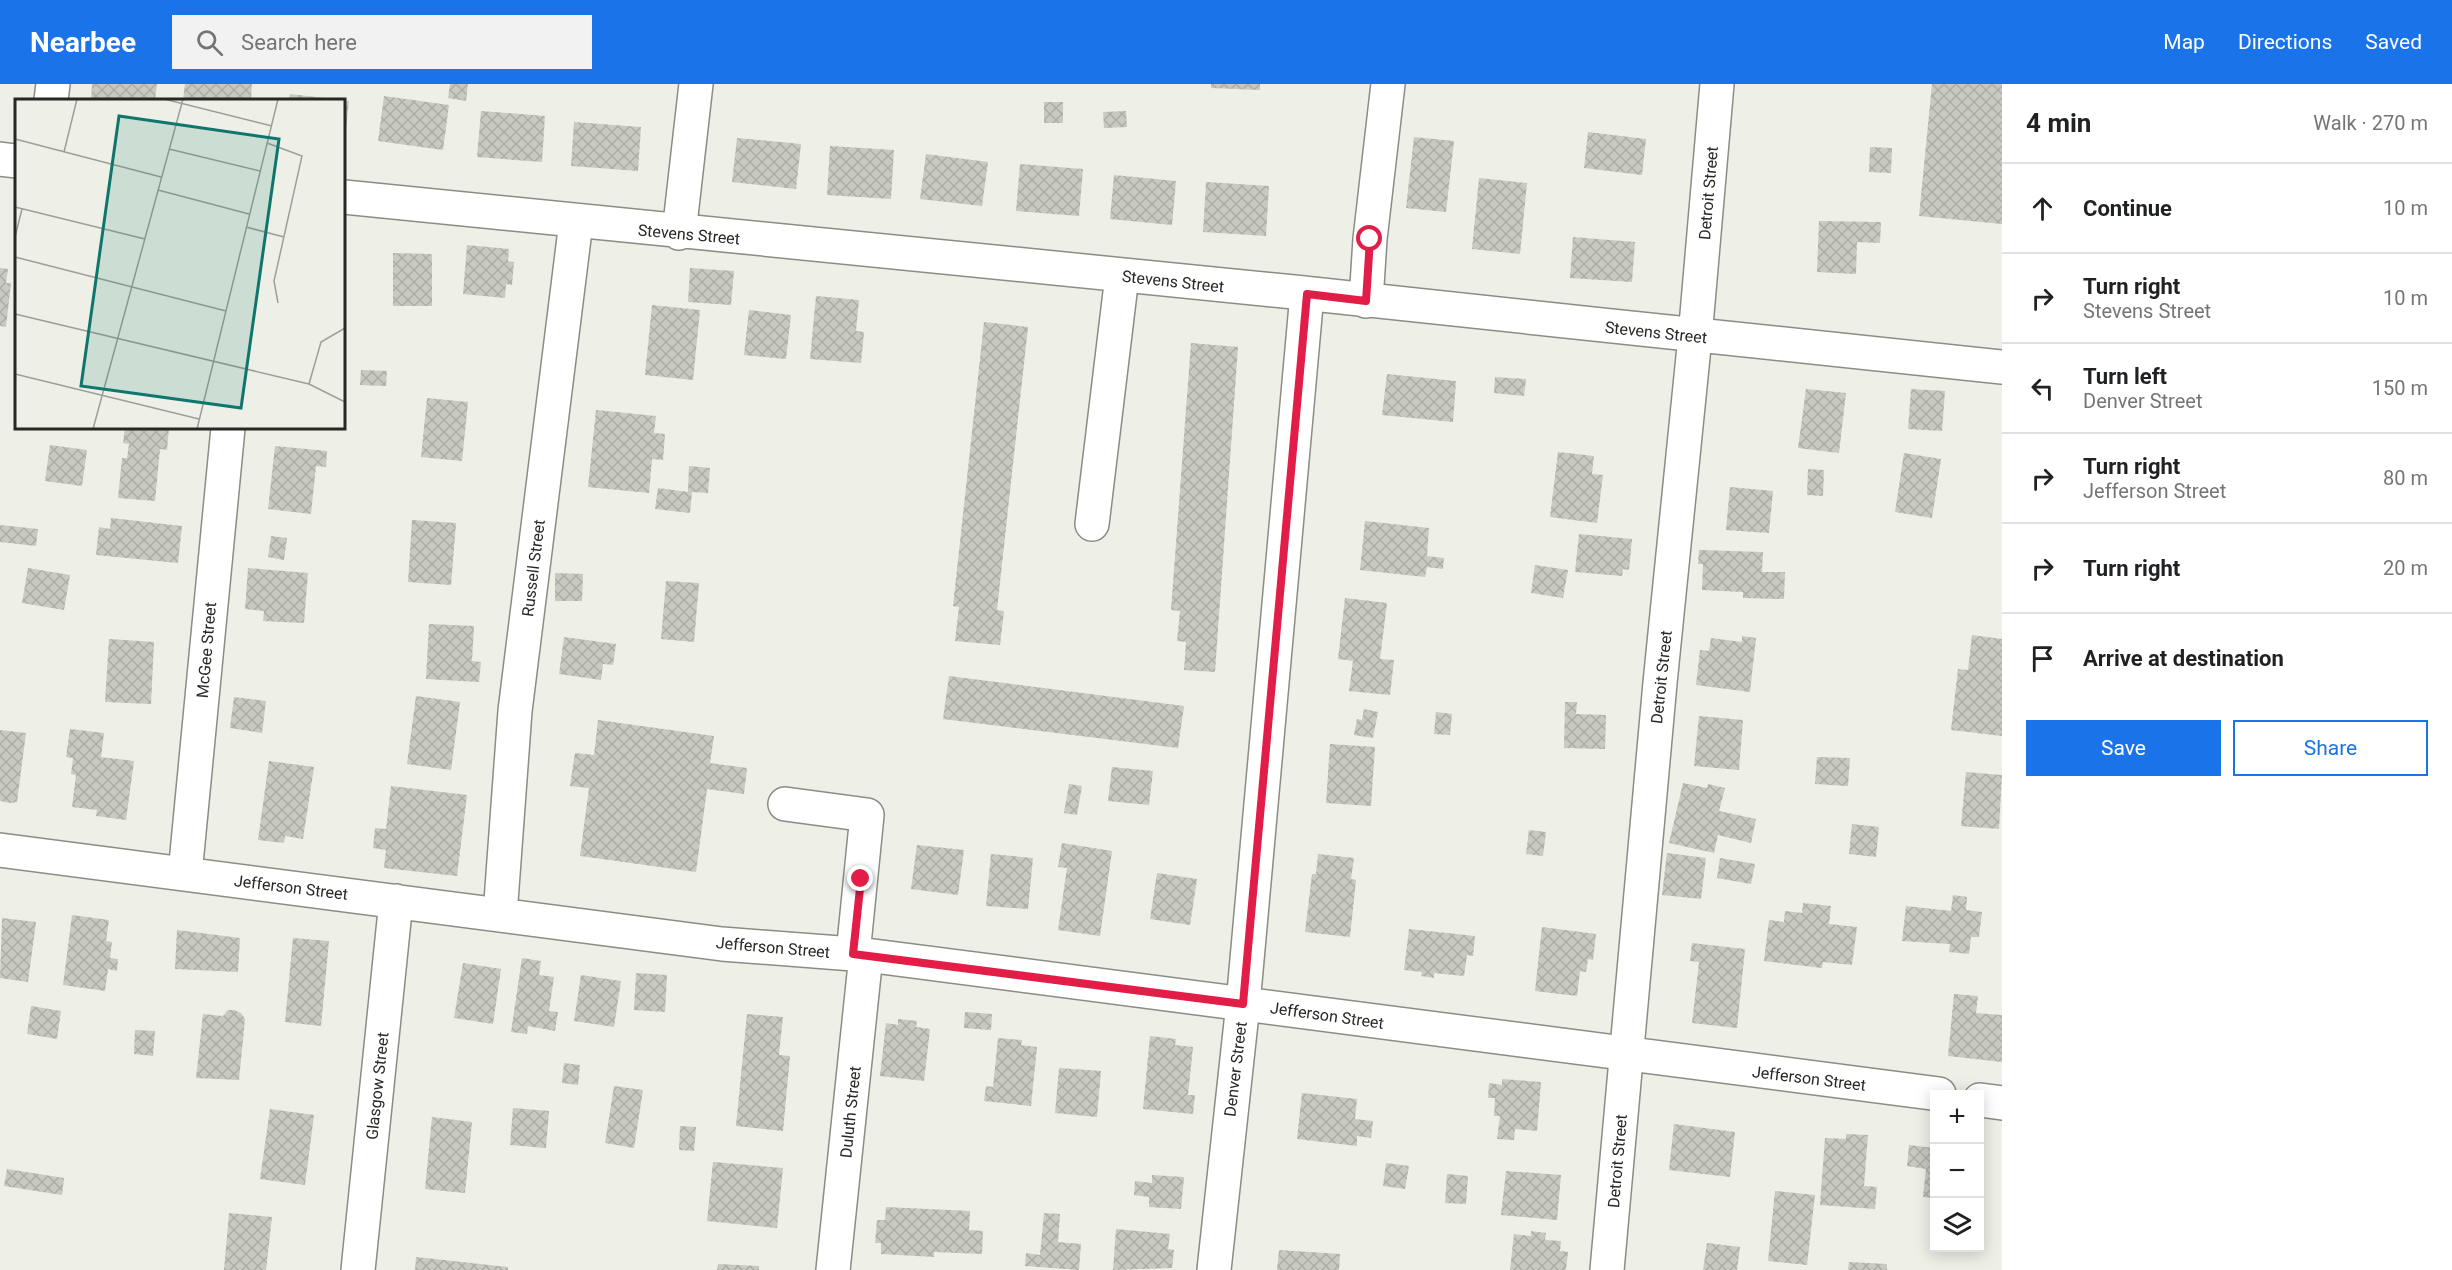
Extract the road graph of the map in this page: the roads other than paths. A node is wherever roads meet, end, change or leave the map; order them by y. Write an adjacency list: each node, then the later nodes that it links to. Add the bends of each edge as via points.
1 (53, 84): 5 (street)
2 (696, 84): 10 (street)
3 (1388, 84): 13 (street)
4 (1717, 84): 14 (street, Detroit Street)
5 (51, 99)
6 (0, 159): 7 (street)
7 (15, 161)
8 (345, 197): 9 (street, Stevens Street)
9 (576, 222): 10 (street, Stevens Street); 22 (street, Russell Street, via 515,711)
10 (680, 233): 11 (street, Stevens Street)
11 (1122, 276): 12 (street, Stevens Street); 17 (street)
12 (1307, 294): 13 (street, Stevens Street); 24 (street, Denver Street)
13 (1366, 301): 14 (street, Stevens Street)
14 (1695, 337): 15 (street, Stevens Street); 25 (street, Detroit Street)
15 (2002, 367)
16 (228, 429): 20 (street, McGee Street)
17 (1092, 524)
18 (785, 804): 23 (street, Duluth Street, via 867,814)
19 (0, 850): 20 (street, Jefferson Street)
20 (185, 874): 21 (street, Jefferson Street)
21 (396, 901): 22 (street, Jefferson Street); 29 (street, Glasgow Street)
22 (500, 915): 23 (street, Jefferson Street, via 722,944)
23 (860, 954): 24 (street, Jefferson Street); 30 (street, Duluth Street)
24 (1243, 1004): 25 (street, Jefferson Street); 31 (street, Denver Street)
25 (1626, 1054): 26 (street, Jefferson Street); 32 (street, Detroit Street)
26 (1930, 1094)
27 (1984, 1101): 28 (street)
28 (2002, 1103)
29 (358, 1270)
30 (833, 1270)
31 (1214, 1270)
32 (1607, 1270)

